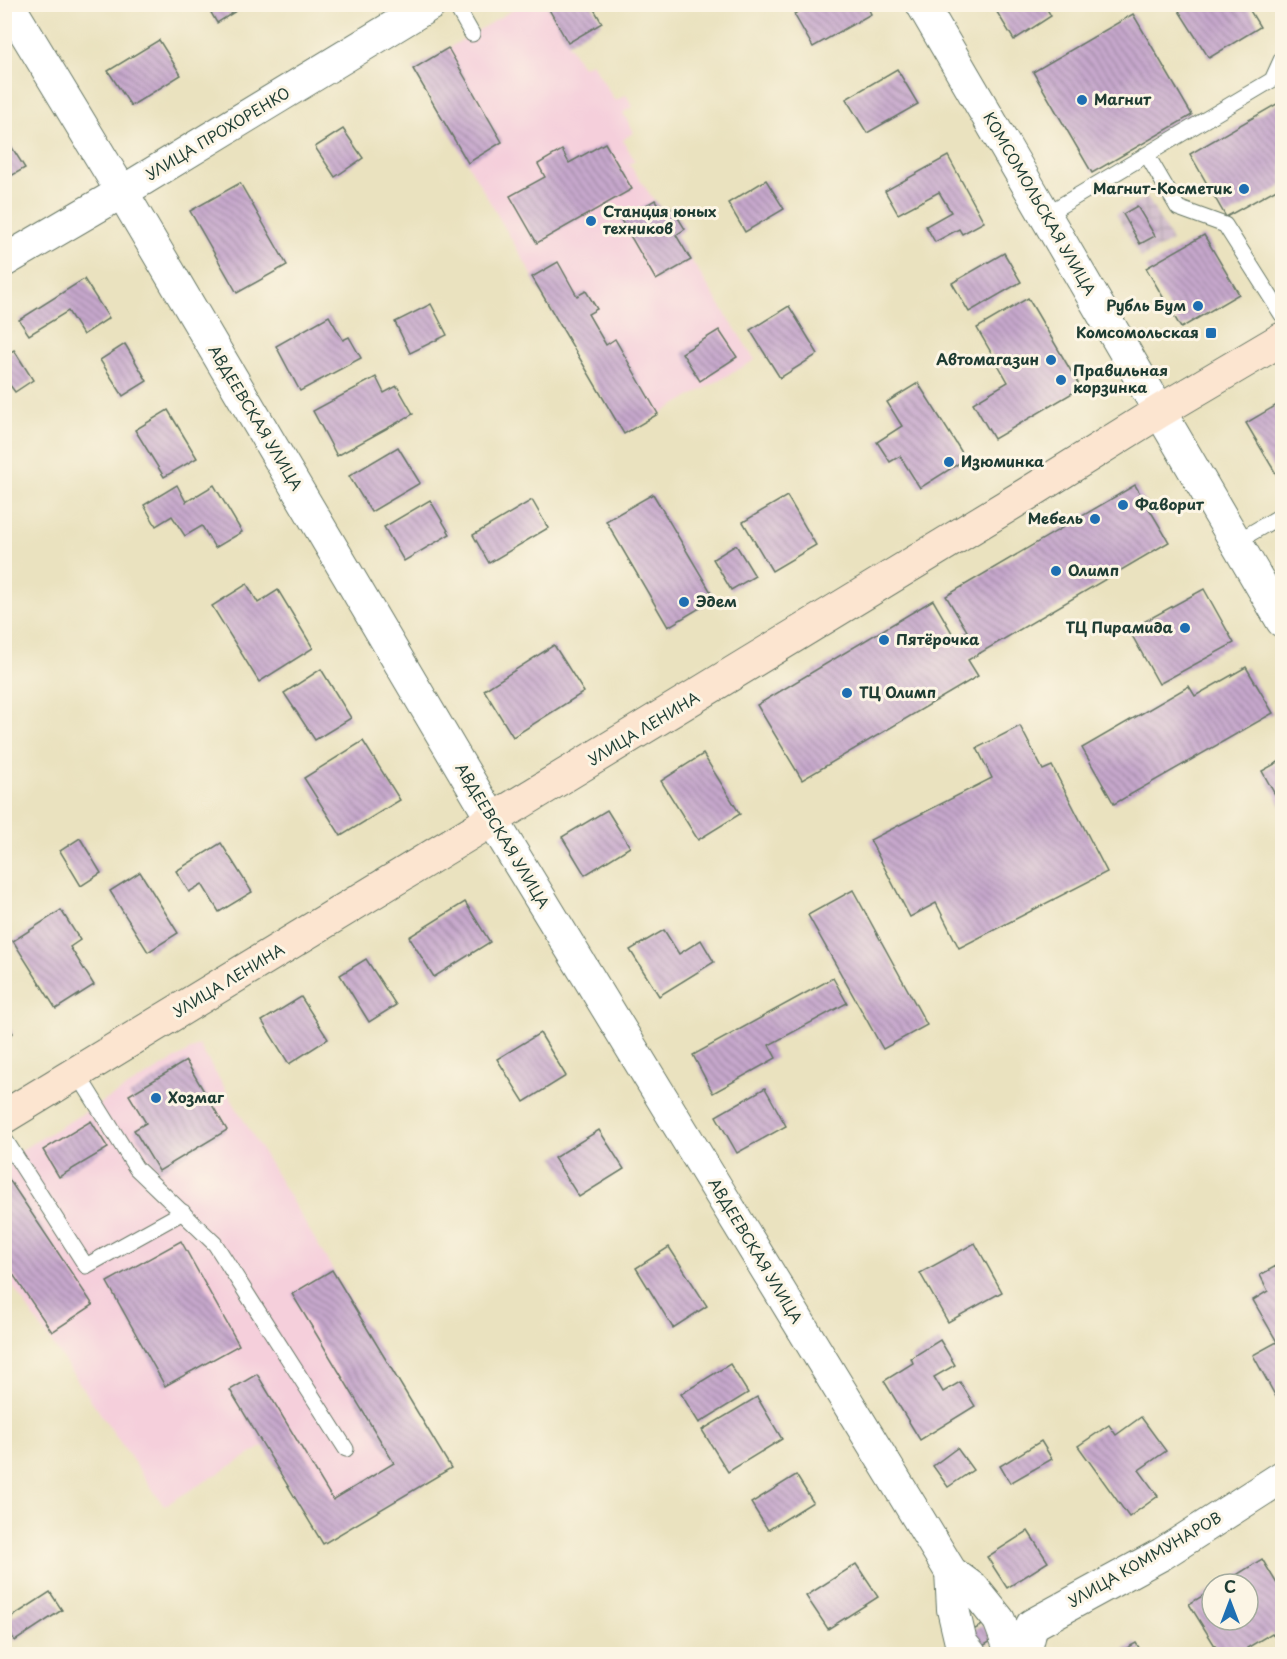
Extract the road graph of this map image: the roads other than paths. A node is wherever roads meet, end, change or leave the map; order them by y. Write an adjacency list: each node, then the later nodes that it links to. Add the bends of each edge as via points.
1 (8, 4): 8 (street, АВДЕЕВСКАЯ УЛИЦА)
2 (431, 4): 8 (street, УЛИЦА ПРОХОРЕНКО)
3 (455, 4): 5 (lane)
4 (922, 4): 9 (street, КОМСОМОЛЬСКАЯ УЛИЦА)
5 (472, 34)
6 (1282, 58): 7 (lane, via 1272,80)
7 (1147, 155): 9 (lane); 11 (lane, via 1178,208 1225,225)
8 (122, 192): 10 (street, УЛИЦА ПРОХОРЕНКО); 17 (street, АВДЕЕВСКАЯ УЛИЦА)
9 (1046, 215): 13 (street, КОМСОМОЛЬСКАЯ УЛИЦА)
10 (4, 261)
11 (1282, 315)
12 (1282, 339): 13 (main road, УЛИЦА ЛЕНИНА)
13 (1160, 411): 15 (street, КОМСОМОЛЬСКАЯ УЛИЦА); 17 (main road, УЛИЦА ЛЕНИНА)
14 (1282, 515): 15 (lane)
15 (1236, 542): 16 (street, КОМСОМОЛЬСКАЯ УЛИЦА)
16 (1282, 621)
17 (493, 821): 18 (main road, УЛИЦА ЛЕНИНА); 24 (street, АВДЕЕВСКАЯ УЛИЦА)
18 (77, 1073): 19 (main road, УЛИЦА ЛЕНИНА); 21 (lane, via 136,1168)
19 (4, 1117)
20 (4, 1138): 21 (lane, via 86,1266)
21 (183, 1212): 22 (lane, via 215,1244)
22 (346, 1449)
23 (1282, 1477): 27 (street, УЛИЦА КОММУНАРОВ, via 1162,1554 1032,1625)
24 (951, 1572): 25 (street, via 953,1609 961,1643); 26 (street, АВДЕЕВСКАЯ УЛИЦА, via 974,1589 999,1620)
25 (970, 1654)
26 (1012, 1654)
27 (1025, 1654)

